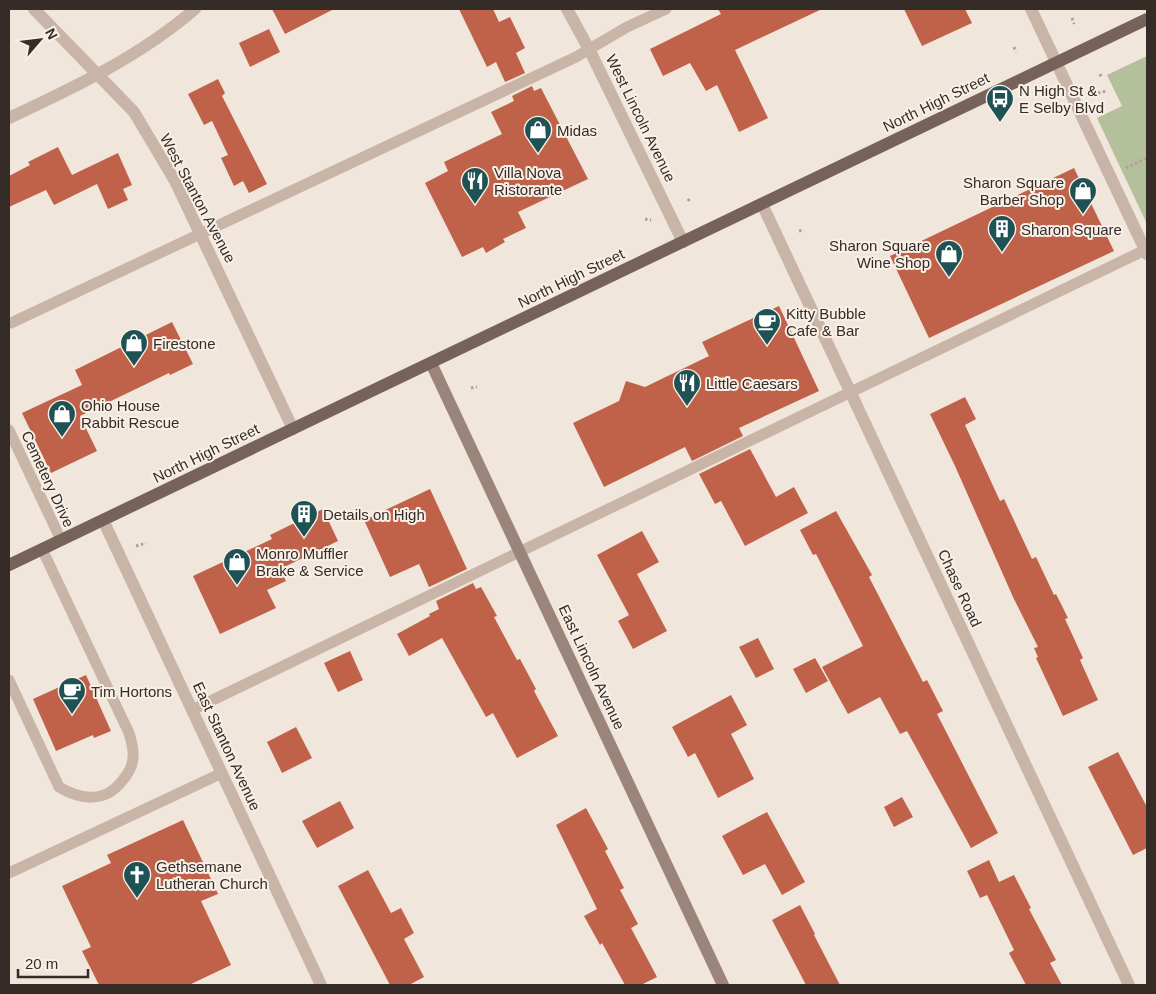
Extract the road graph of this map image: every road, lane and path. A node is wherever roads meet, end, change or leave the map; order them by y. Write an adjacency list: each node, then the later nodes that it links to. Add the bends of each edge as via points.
1 (34, 9): 13 (street, West Stanton Avenue)
2 (195, 9): 13 (street, via 139,52)
3 (567, 9): 10 (street, West Lincoln Avenue)
4 (666, 9): 10 (lane)
5 (1031, 9): 12 (street)
6 (1072, 18): 8 (path)
7 (1147, 19): 12 (main road, North High Street)
8 (1074, 24)
9 (1014, 47): 11 (path)
10 (590, 50): 24 (lane); 25 (street, West Lincoln Avenue)
11 (1016, 52)
12 (1056, 63): 19 (main road, North High Street); 26 (street)
13 (100, 74): 16 (street); 24 (street, West Stanton Avenue, via 134,112 175,181)
14 (1107, 91): 15 (path)
15 (1093, 94)
16 (9, 118)
17 (1147, 158): 18 (path)
18 (1126, 168)
19 (762, 204): 25 (main road, North High Street); 31 (street, Chase Road)
20 (646, 219): 21 (path)
21 (651, 220)
22 (804, 230): 23 (path)
23 (799, 231)
24 (201, 235): 27 (lane); 32 (street, West Stanton Avenue)
25 (683, 242): 28 (main road, North High Street)
26 (1146, 252): 31 (lane)
27 (12, 323)
28 (431, 363): 32 (main road, North High Street); 39 (main road, East Lincoln Avenue)
29 (477, 387): 30 (path)
30 (471, 388)
31 (851, 392): 39 (lane); 47 (street, Chase Road)
32 (293, 429): 34 (main road, North High Street)
33 (9, 430): 35 (lane, Cemetery Drive)
34 (103, 520): 35 (main road, North High Street); 42 (street, East Stanton Avenue)
35 (61, 540): 38 (main road, North High Street)
36 (146, 543): 37 (path)
37 (136, 546)
38 (42, 549): 40 (main road, North High Street); 41 (lane, via 129,733 134,756 129,773 116,789 102,796 85,798 59,787)
39 (519, 551): 42 (lane); 46 (main road, East Lincoln Avenue)
40 (9, 566)
41 (9, 680)
42 (192, 710): 43 (street, East Stanton Avenue)
43 (222, 773): 44 (lane); 45 (street, East Stanton Avenue)
44 (9, 873)
45 (321, 985)
46 (723, 985)
47 (1129, 985)

